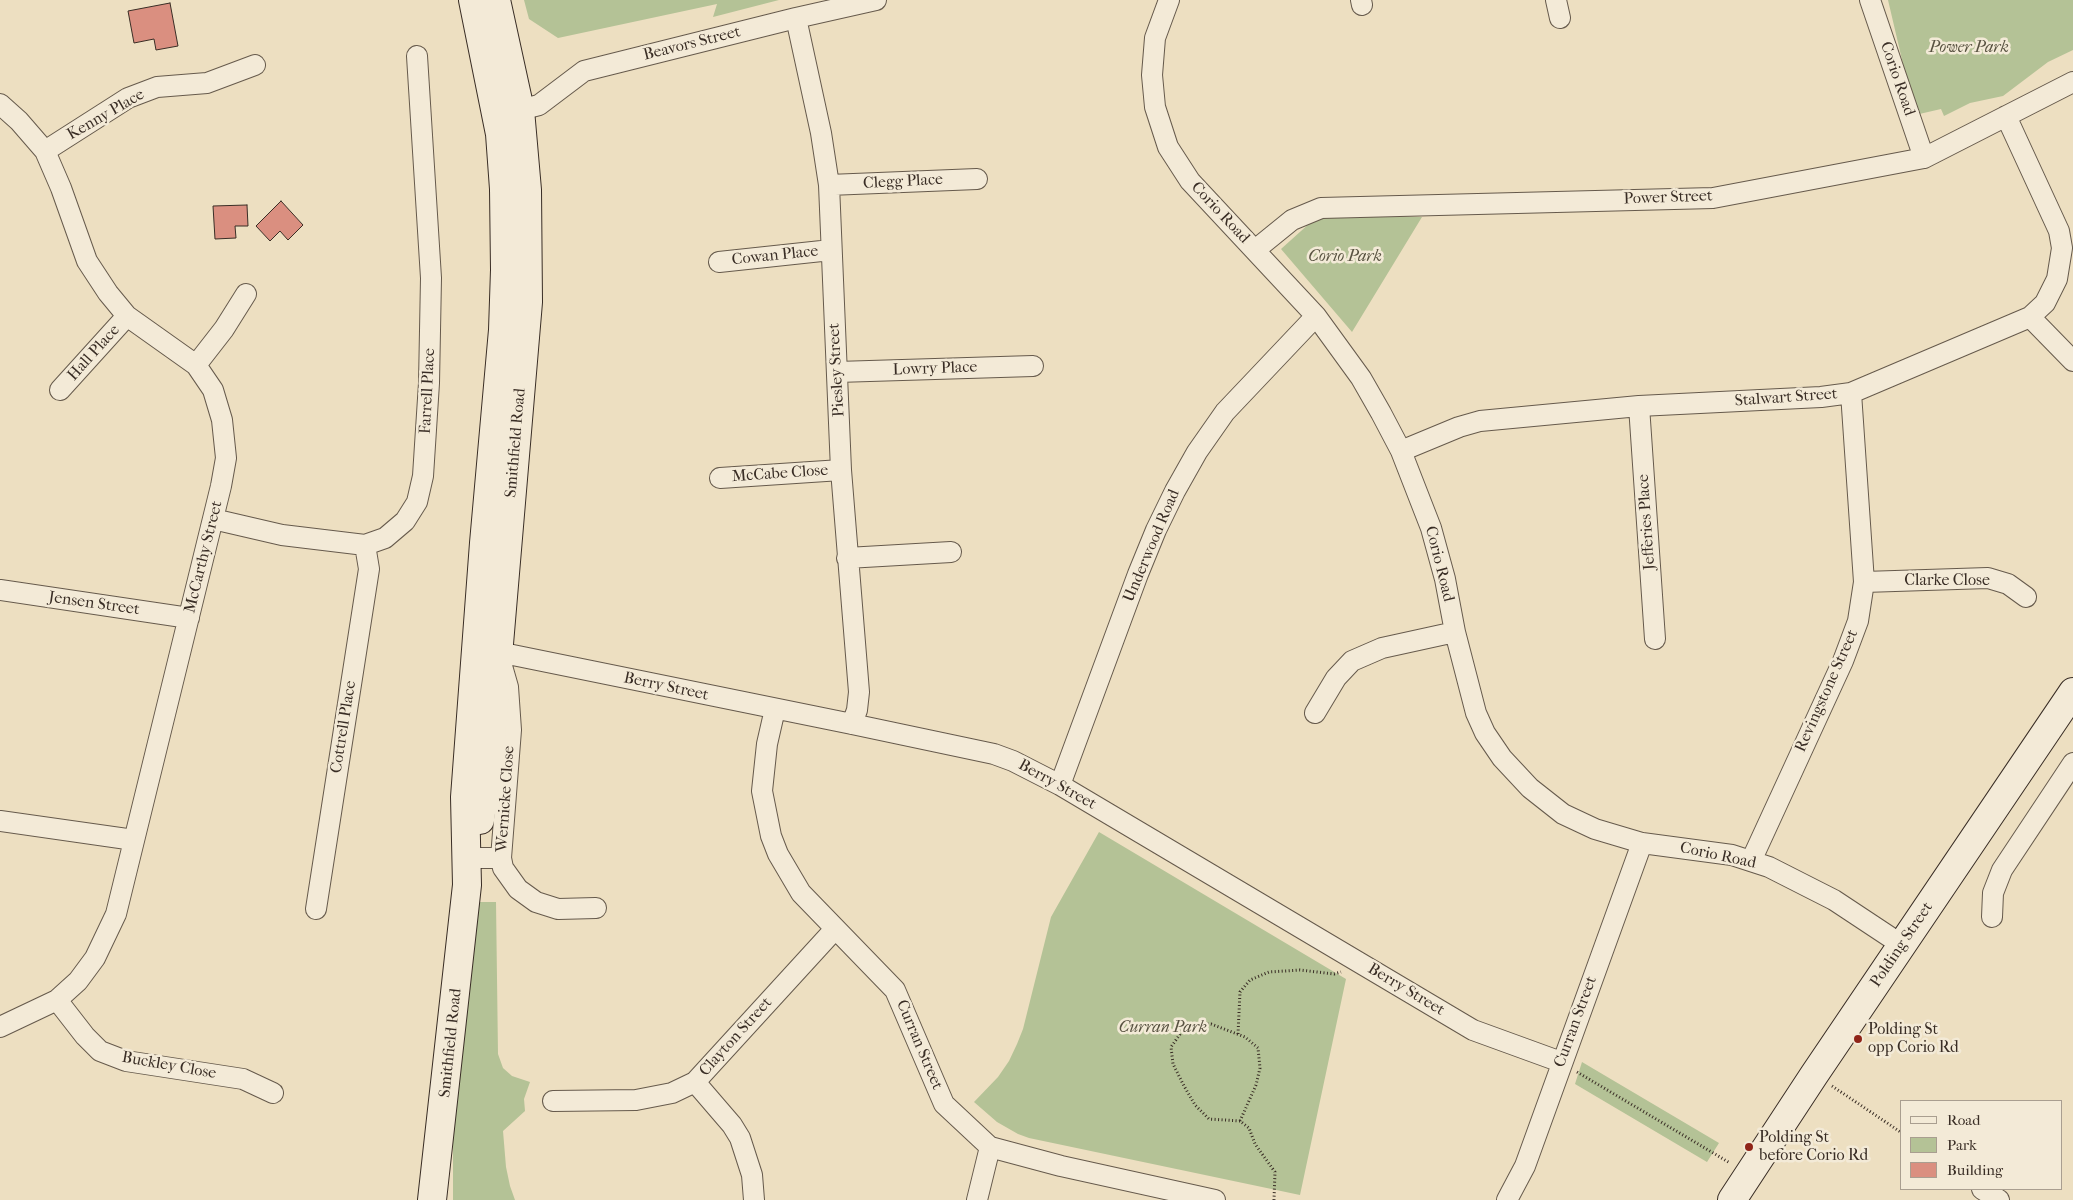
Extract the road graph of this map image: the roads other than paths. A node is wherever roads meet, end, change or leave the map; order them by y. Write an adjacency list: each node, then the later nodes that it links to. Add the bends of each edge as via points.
1 (473, 0): 25 (main road, Smithfield Road, via 500,134 504,189)
2 (482, 0): 12 (main road, via 488,13 506,95 509,103)
3 (496, 0): 12 (main road, Smithfield Road)
4 (876, 0): 7 (street, Beavors Street)
5 (1169, 0): 19 (street, Corio Road, via 1155,38 1152,75 1161,129 1190,182)
6 (1870, 0): 15 (street, Corio Road)
7 (796, 18): 12 (street, Beavors Street, via 584,71 539,105); 17 (street, Piesley Street)
8 (417, 56): 38 (street, Farrell Place, via 431,278 423,476 417,502 405,521 385,538)
9 (255, 65): 14 (street, Kenny Place, via 207,83 157,87 128,98)
10 (2073, 82): 13 (street, Power Street)
11 (0, 104): 14 (street, McCarthy Street, via 20,121)
12 (520, 110): 25 (main road, via 512,118 510,126 518,274); 47 (main road, Smithfield Road, via 527,190 528,302)
13 (2006, 116): 15 (street, Power Street); 24 (street, Stalwart Street, via 2059,230 2062,248 2057,279 2045,303)
14 (45, 151): 22 (street, McCarthy Street, via 87,261)
15 (1924, 158): 19 (street, Power Street, via 1713,198 1321,208 1292,220)
16 (977, 179): 17 (street, Clegg Place)
17 (829, 185): 18 (street, Piesley Street)
18 (831, 250): 20 (street, Cowan Place); 29 (street, Piesley Street)
19 (1255, 250): 23 (street, Corio Road)
20 (719, 262)
21 (246, 294): 27 (street)
22 (127, 316): 27 (street, McCarthy Street); 30 (street, Hall Place)
23 (1316, 316): 33 (street, Corio Road, via 1361,378); 53 (street, Underwood Road, via 1225,412 1175,491 1138,574)
24 (2030, 317): 26 (street); 31 (street, Stalwart Street)
25 (503, 330): 36 (main road, Smithfield Road)
26 (2073, 360)
27 (196, 366): 37 (street, McCarthy Street, via 213,390 222,420 226,458)
28 (1032, 366): 29 (street, Lowry Place)
29 (837, 372): 34 (street, Piesley Street)
30 (60, 390)
31 (1851, 393): 32 (street, Stalwart Street); 41 (street, Revingstone Street)
32 (1640, 406): 33 (street, Stalwart Street, via 1480,421); 46 (street, Jefferies Place)
33 (1402, 451): 45 (street, Corio Road, via 1431,528)
34 (841, 470): 35 (street, McCabe Close); 40 (street, Piesley Street)
35 (720, 478)
36 (488, 499): 47 (main road, via 493,539 489,635); 54 (main road, Smithfield Road)
37 (213, 519): 38 (street, Farrell Place, via 282,535); 44 (street, McCarthy Street)
38 (364, 545): 62 (street, Cottrell Place, via 369,569)
39 (951, 552): 40 (street)
40 (847, 558): 51 (street, Piesley Street, via 859,692)
41 (1864, 582): 43 (street, Clarke Close, via 1988,578 2008,584); 59 (street, Revingstone Street, via 1858,621 1843,661)
42 (0, 590): 44 (street, Jensen Street)
43 (2026, 597)
44 (189, 618): 56 (street, McCarthy Street)
45 (1455, 632): 50 (street, via 1382,648 1352,661 1336,678); 57 (street, Corio Road, via 1476,713 1491,741 1517,776 1563,814 1595,829)
46 (1655, 639)
47 (498, 652): 49 (street, Berry Street); 54 (main road, via 486,667 477,764); 58 (main road, Smithfield Road, via 491,738)
48 (2073, 692): 65 (main road, Polding Street)
49 (775, 709): 51 (street, Berry Street); 64 (street, Curran Street, via 762,791 771,836 801,893)
50 (1315, 713)
51 (852, 724): 53 (street, Berry Street, via 994,754)
52 (2073, 763): 63 (street, via 2002,870 1993,893)
53 (1060, 785): 68 (street, Berry Street, via 1473,1030)
54 (464, 811): 60 (main road, Smithfield Road)
55 (0, 821): 56 (street)
56 (134, 840): 66 (street, McCarthy Street, via 116,914 96,958)
57 (1642, 843): 59 (street, Corio Road); 68 (street, Curran Street)
58 (488, 858): 60 (main road, Smithfield Road); 61 (street, Wernicke Close, via 522,893 536,902 558,909)
59 (1751, 861): 65 (street, Corio Road, via 1808,885)
60 (467, 885): 75 (main road, Smithfield Road)
61 (596, 908)
62 (316, 909)
63 (1992, 917)
64 (835, 929): 69 (street, Clayton Street); 72 (street, Curran Street, via 896,990 944,1104)
65 (1902, 945): 80 (main road, Polding Street)
66 (58, 1000): 67 (street, McCarthy Street); 70 (street, Buckley Close, via 84,1036 100,1051 126,1061 242,1079)
67 (0, 1027)
68 (1561, 1062): 79 (street, Curran Street, via 1525,1166)
69 (695, 1082): 71 (street, Clayton Street, via 672,1093 636,1100); 76 (street, via 740,1138 752,1175)
70 (273, 1093)
71 (553, 1101)
72 (990, 1147): 74 (street, Curran Street); 77 (street)
73 (1984, 1190): 81 (street)
74 (1186, 1197): 78 (street, Curran Street)
75 (432, 1200)
76 (754, 1200)
77 (977, 1200)
78 (1215, 1200)
79 (1507, 1200)
80 (1732, 1200)
81 (1999, 1200)

